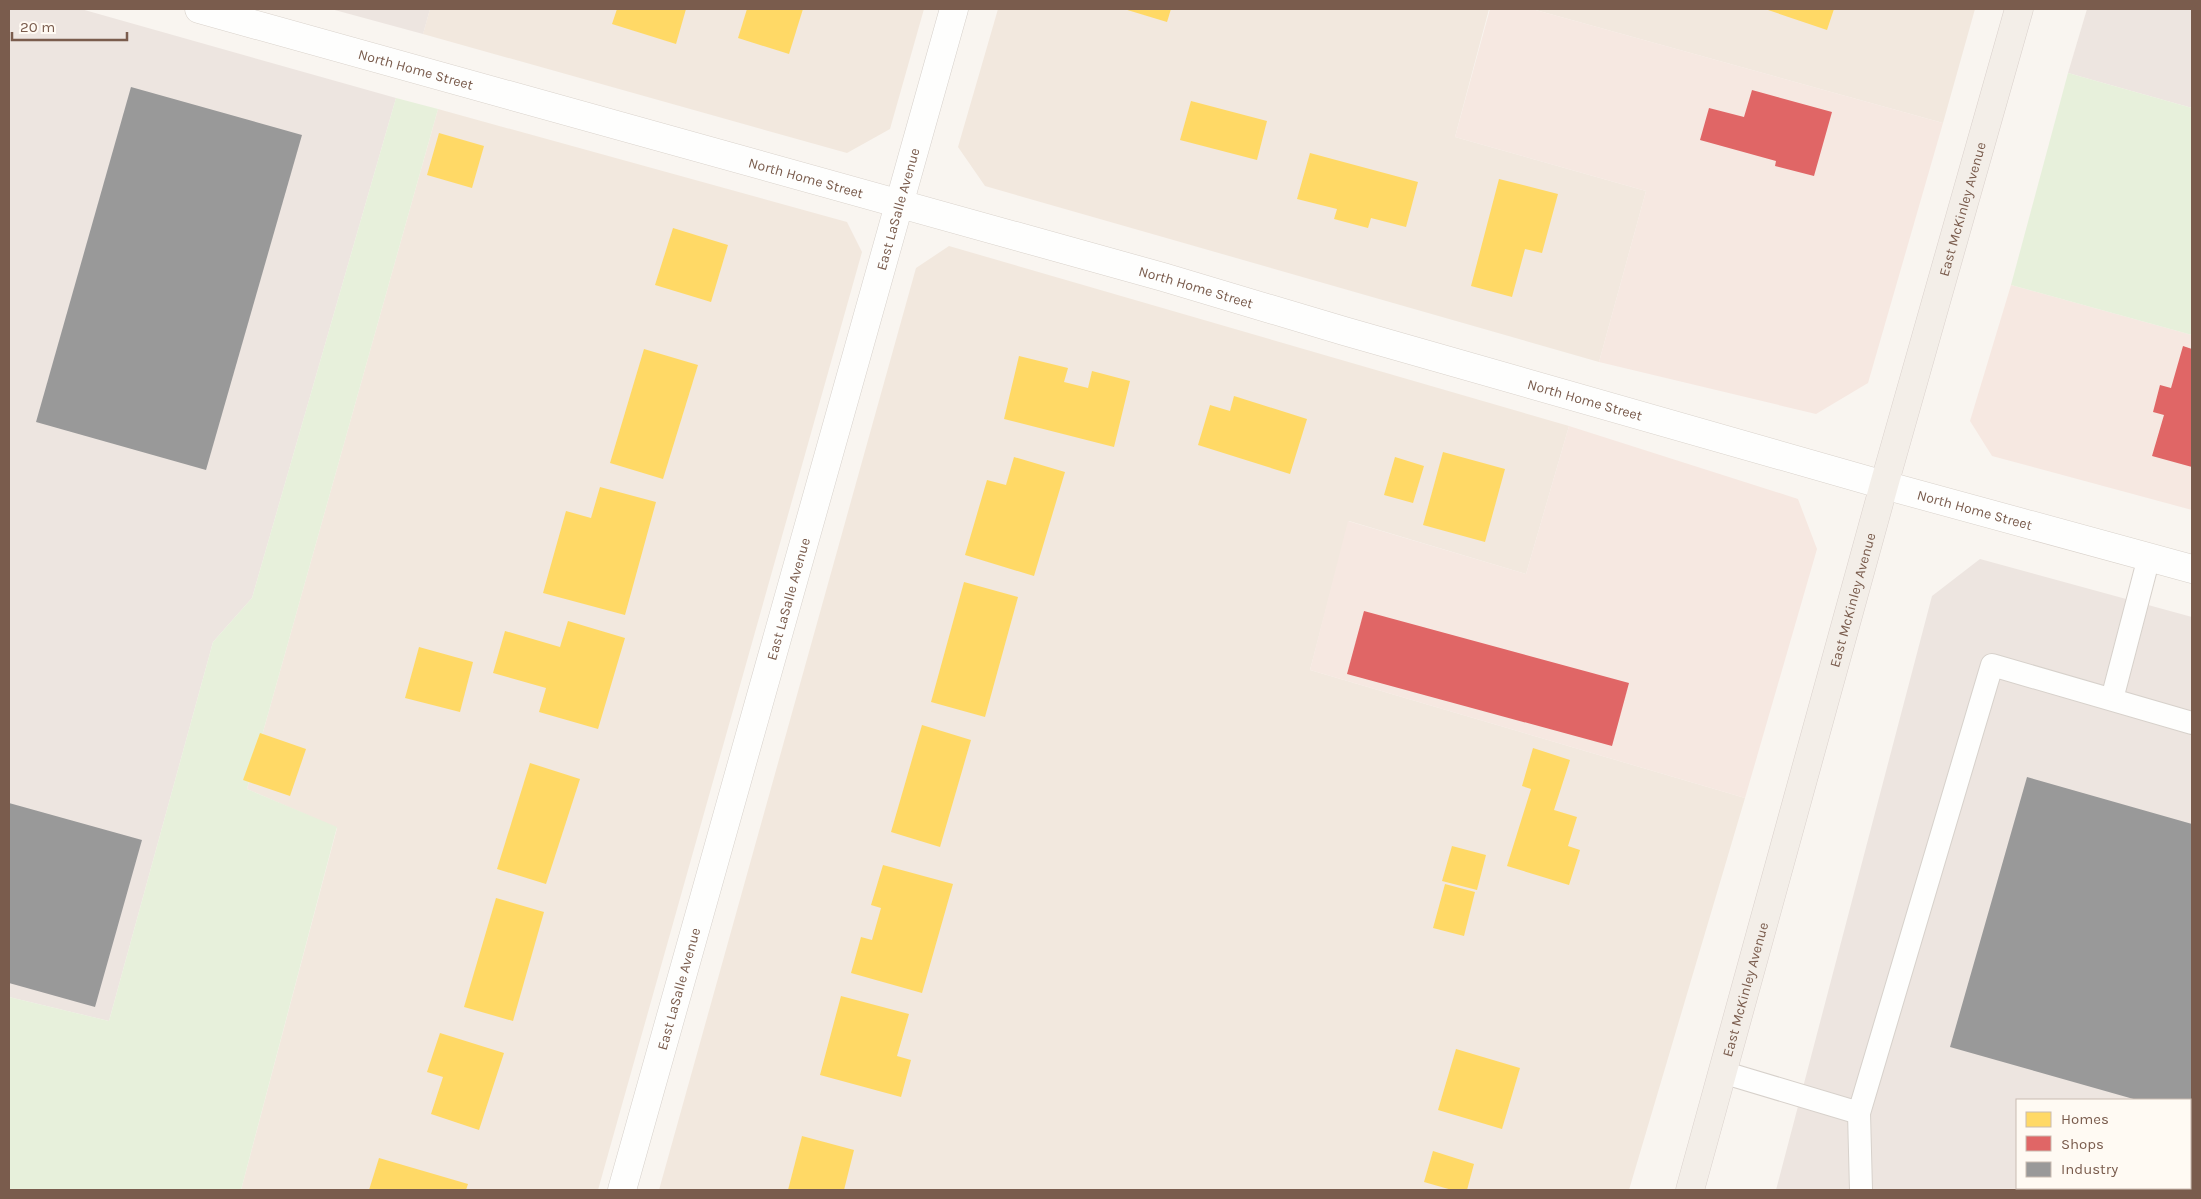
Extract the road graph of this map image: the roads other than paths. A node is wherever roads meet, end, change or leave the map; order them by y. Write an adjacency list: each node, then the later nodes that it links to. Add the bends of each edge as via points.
1 (199, 9): 4 (street, North Home Street)
2 (954, 9): 4 (street, East LaSalle Avenue)
3 (2019, 9): 5 (main road, East McKinley Avenue)
4 (900, 205): 5 (street, North Home Street, via 1163,276 1344,332); 12 (street, East LaSalle Avenue)
5 (1884, 485): 6 (street, North Home Street); 10 (main road, East McKinley Avenue)
6 (2149, 557): 7 (street, North Home Street); 8 (lane)
7 (2192, 569)
8 (2112, 700): 9 (lane); 11 (lane, via 1992,665)
9 (2192, 723)
10 (1722, 1072): 11 (lane); 13 (main road, East McKinley Avenue)
11 (1859, 1113): 14 (lane)
12 (622, 1190)
13 (1690, 1190)
14 (1861, 1190)

